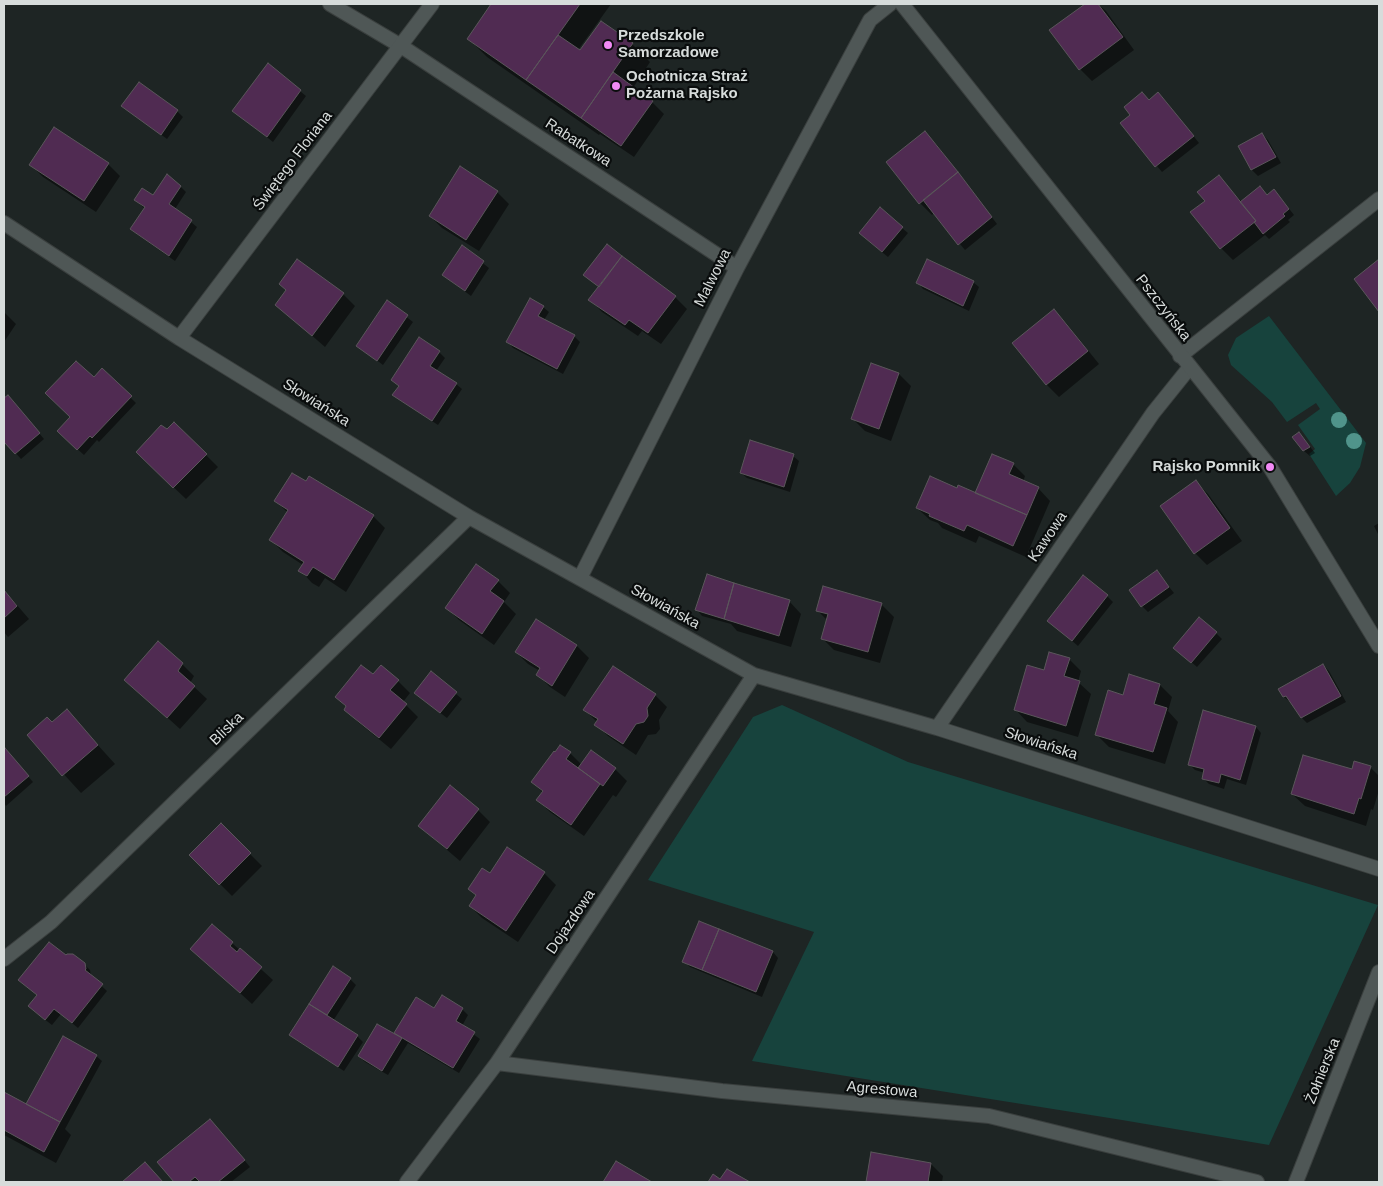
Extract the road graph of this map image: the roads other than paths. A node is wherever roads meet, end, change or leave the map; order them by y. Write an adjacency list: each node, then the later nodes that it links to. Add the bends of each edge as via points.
1 (330, 4): 5 (street, Rabatkowa)
2 (432, 4): 5 (street, Świętego Floriana)
3 (890, 4): 8 (street, Malwowa, via 870,20)
4 (902, 4): 10 (street, Pszczyńska)
5 (400, 46): 8 (street, Rabatkowa); 9 (street, Świętego Floriana)
6 (1379, 199): 10 (street)
7 (4, 223): 9 (street, Słowiańska)
8 (737, 268): 13 (street, Malwowa)
9 (179, 338): 12 (street, Słowiańska)
10 (1180, 356): 11 (street, Pszczyńska)
11 (1190, 367): 14 (street, Pszczyńska, via 1270,467); 16 (street, Kawowa, via 1153,413)
12 (469, 517): 13 (street, Słowiańska); 18 (street, Bliska, via 51,922)
13 (580, 578): 15 (street, Słowiańska)
14 (1379, 646)
15 (754, 675): 16 (street, Słowiańska); 20 (street, Dojazdowa)
16 (937, 728): 17 (street, Słowiańska)
17 (1379, 870)
18 (4, 959)
19 (1379, 972): 23 (street, Żołnierska)
20 (497, 1063): 21 (street, Dojazdowa); 22 (street, Agrestowa, via 722,1091 989,1116)
21 (407, 1182)
22 (1256, 1182)
23 (1296, 1182)

